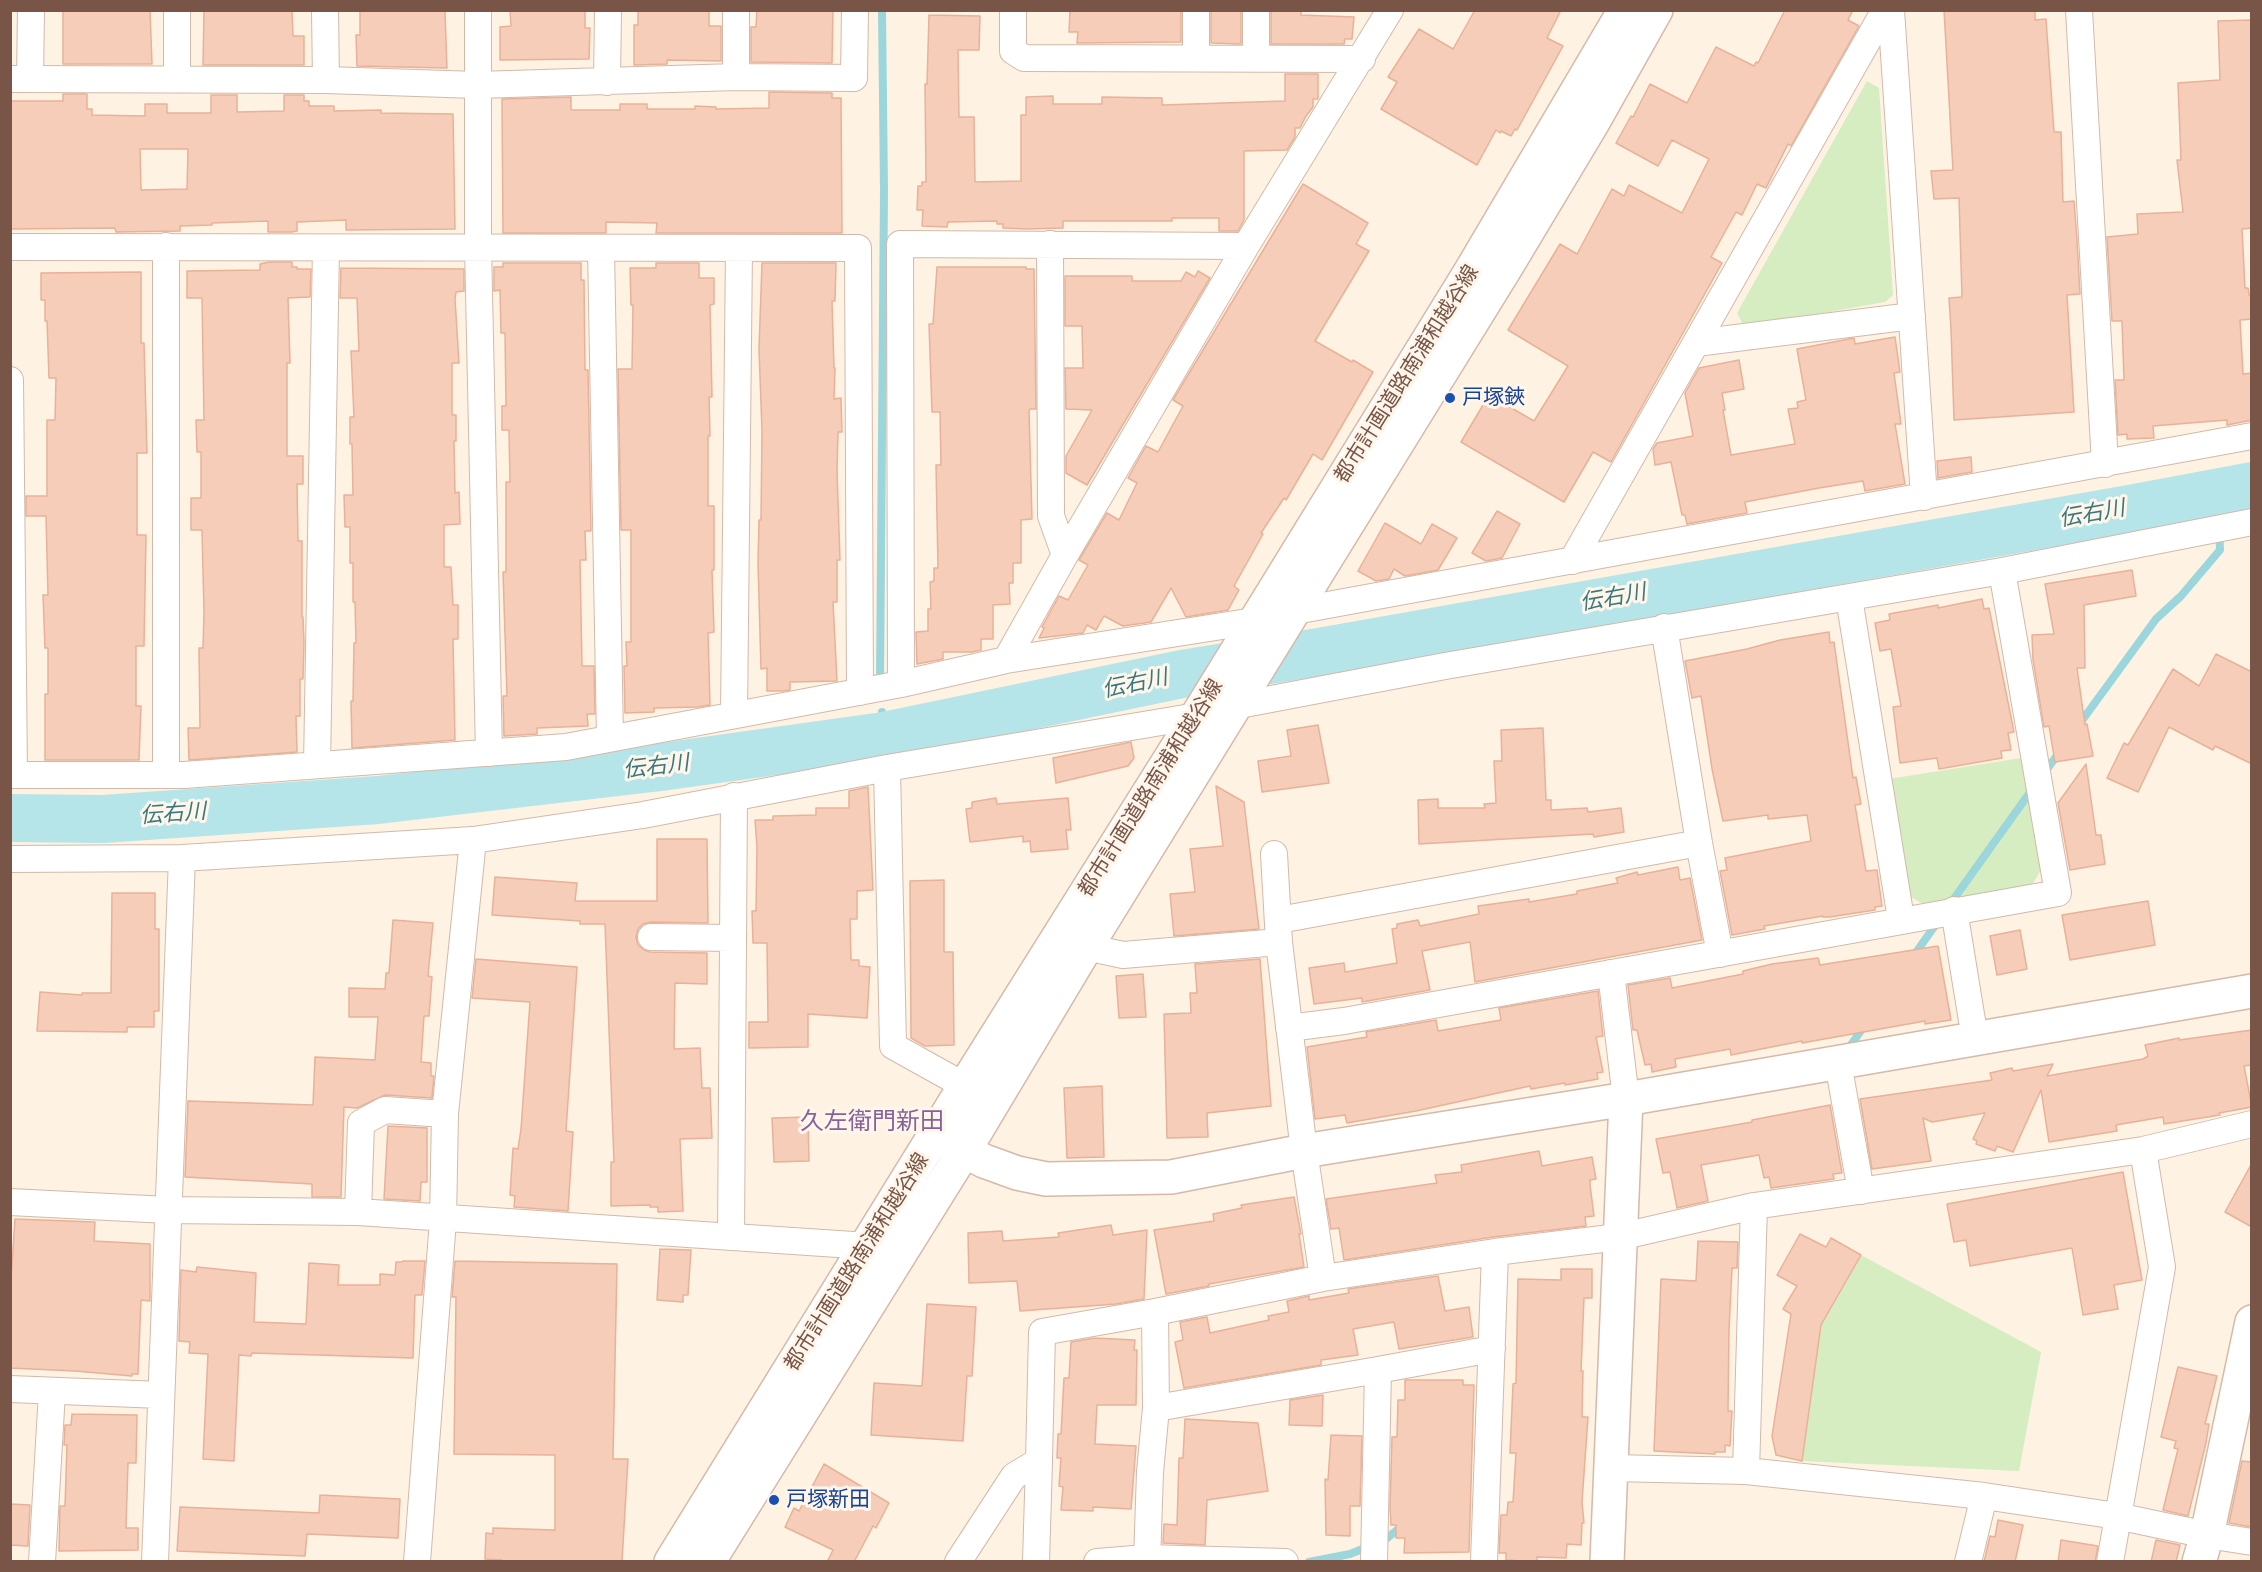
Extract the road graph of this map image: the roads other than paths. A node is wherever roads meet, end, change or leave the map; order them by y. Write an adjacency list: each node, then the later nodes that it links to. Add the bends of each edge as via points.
1 (31, 10): 22 (street)
2 (177, 10): 21 (street)
3 (326, 10): 23 (street)
4 (478, 10): 25 (street)
5 (608, 10): 24 (street)
6 (736, 10): 20 (street)
7 (855, 10): 20 (street, via 854,78)
8 (1013, 10): 17 (street, via 1013,51 1024,58)
9 (1196, 10): 17 (street)
10 (1256, 10): 18 (street)
11 (1390, 10): 19 (street)
12 (1625, 10): 45 (street, 都市計画道路南浦和越谷線)
13 (1656, 10): 45 (street, 都市計画道路南浦和越谷線, via 1576,151)
14 (1885, 10): 35 (street)
15 (1891, 10): 34 (street)
16 (2079, 10): 38 (street)
17 (1196, 57): 18 (street)
18 (1256, 58): 19 (street)
19 (1362, 59): 29 (street)
20 (736, 77): 24 (street)
21 (177, 78): 22 (street); 23 (street)
22 (20, 79)
23 (326, 80): 25 (street)
24 (606, 82): 25 (street)
25 (477, 85): 28 (street)
26 (1050, 244): 29 (street); 41 (street, via 1051,516); 48 (street, via 900,244)
27 (166, 246): 30 (street); 31 (street); 57 (street)
28 (478, 246): 31 (street); 32 (street); 53 (street)
29 (1246, 246): 41 (street)
30 (10, 247)
31 (326, 248): 54 (street)
32 (601, 249): 33 (street); 52 (street)
33 (739, 249): 49 (street, via 858,248); 51 (street)
34 (1912, 316): 35 (street); 39 (street)
35 (1696, 343): 42 (street)
36 (10, 380): 56 (street)
37 (2252, 436): 38 (street)
38 (2104, 464): 39 (street)
39 (1924, 497): 42 (street)
40 (2252, 522): 43 (street)
41 (1065, 555): 47 (street)
42 (1572, 561): 45 (street)
43 (2002, 571): 44 (street); 64 (street, via 2058,893)
44 (1849, 598): 46 (street); 65 (street)
45 (1268, 627): 47 (street); 50 (street, 都市計画道路南浦和越谷線); 50 (street, 都市計画道路南浦和越谷線)
46 (1664, 627): 50 (street); 60 (street)
47 (1006, 660): 48 (street)
48 (902, 684): 49 (street)
49 (860, 692): 51 (street)
50 (1220, 704): 55 (street); 69 (street, 都市計画道路南浦和越谷線)
51 (734, 715): 52 (street)
52 (610, 738): 53 (street, via 566,747)
53 (489, 753): 54 (street)
54 (317, 765): 57 (street)
55 (887, 768): 58 (street); 76 (street, via 893,1046)
56 (12, 775): 57 (street)
57 (165, 775)
58 (734, 796): 59 (street, via 643,815); 68 (street)
59 (472, 840): 62 (street); 78 (street)
60 (1699, 843): 66 (street); 70 (street)
61 (1274, 854): 66 (street)
62 (182, 858): 63 (street); 87 (street)
63 (10, 859)
64 (1954, 910): 65 (street); 74 (street)
65 (1901, 919): 70 (street)
66 (1279, 931): 69 (street, via 1123,955); 73 (street)
67 (651, 937): 68 (street)
68 (733, 938): 90 (street)
69 (1072, 942): 76 (street, 都市計画道路南浦和越谷線); 83 (street, 都市計画道路南浦和越谷線)
70 (1720, 954): 71 (street)
71 (1611, 973): 73 (street); 77 (street)
72 (2252, 991): 74 (street)
73 (1289, 1028): 81 (street)
74 (1975, 1039): 75 (street)
75 (1838, 1063): 77 (street); 84 (street)
76 (965, 1086): 80 (street, 都市計画道路南浦和越谷線)
77 (1626, 1100): 81 (street); 91 (street)
78 (445, 1114): 88 (street, via 385,1110 361,1123); 89 (street)
79 (2252, 1124): 82 (street)
80 (935, 1136): 83 (street); 92 (street, 都市計画道路南浦和越谷線)
81 (1304, 1150): 83 (street, via 1171,1177 1070,1179 1017,1173); 94 (street)
82 (2143, 1150): 84 (street); 108 (street, via 2162,1267)
83 (964, 1151): 117 (street, 都市計画道路南浦和越谷線)
84 (1861, 1191): 86 (street)
85 (10, 1202): 87 (street)
86 (1754, 1206): 91 (street); 106 (street)
87 (168, 1210): 88 (street); 102 (street)
88 (358, 1212): 89 (street)
89 (443, 1220): 90 (street); 115 (street)
90 (731, 1237): 92 (street)
91 (1619, 1237): 93 (street); 105 (street)
92 (868, 1246): 116 (street, 都市計画道路南浦和越谷線)
93 (1495, 1252): 94 (street); 97 (street)
94 (1323, 1278): 95 (street)
95 (1155, 1312): 103 (street); 104 (street, via 1042,1332)
96 (2252, 1322): 98 (street)
97 (1492, 1348): 99 (street); 122 (street)
98 (2248, 1358): 110 (street)
99 (1378, 1370): 103 (street); 121 (street)
100 (10, 1389): 101 (street)
101 (52, 1392): 102 (street); 113 (street)
102 (161, 1395): 114 (street)
103 (1156, 1408): 111 (street)
104 (1039, 1461): 118 (street, via 1014,1476); 119 (street)
105 (1612, 1468): 106 (street); 123 (street)
106 (1746, 1471): 107 (street)
107 (1984, 1496): 108 (street); 124 (street)
108 (2117, 1516): 110 (street); 125 (street)
109 (2252, 1542): 110 (street)
110 (2203, 1548)
111 (1147, 1560): 112 (street); 120 (street)
112 (1275, 1561)
113 (42, 1562)
114 (155, 1562)
115 (417, 1562)
116 (671, 1562)
117 (708, 1562)
118 (958, 1562)
119 (1036, 1562)
120 (1097, 1562)
121 (1374, 1562)
122 (1484, 1562)
123 (1607, 1562)
124 (1968, 1562)
125 (2110, 1562)

